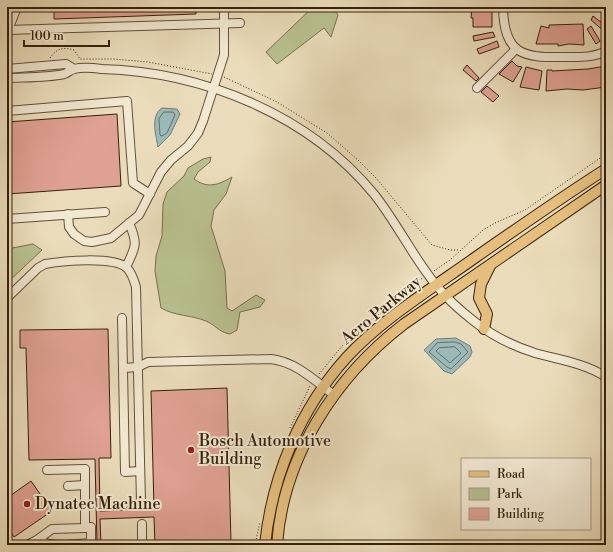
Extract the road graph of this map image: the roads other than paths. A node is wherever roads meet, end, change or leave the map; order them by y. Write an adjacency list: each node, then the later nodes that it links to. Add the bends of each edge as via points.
1 (17, 7): 6 (street)
2 (224, 7): 5 (street)
3 (503, 7): 7 (street, via 506,34)
4 (240, 23): 5 (street)
5 (225, 24): 6 (street); 12 (street, via 224,55)
6 (7, 30)
7 (516, 49): 8 (street, via 537,58 586,57); 13 (street)
8 (606, 51)
9 (7, 69): 10 (street, via 66,64)
10 (74, 69): 11 (street, via 65,74); 12 (street, via 141,72 178,78)
11 (7, 78)
12 (214, 88): 17 (street, via 198,133 188,146 165,166); 24 (street, via 252,102 284,120 338,158 377,198)
13 (477, 88)
14 (7, 111): 17 (street, via 127,101 133,183)
15 (606, 169): 24 (main road, Aero Parkway)
16 (606, 185): 22 (main road, Aero Parkway)
17 (150, 194): 21 (street, via 139,215)
18 (105, 212): 19 (street)
19 (68, 214): 20 (street); 21 (street, via 69,227 84,241 111,238)
20 (7, 219)
21 (129, 223): 23 (street, via 136,238 135,249)
22 (490, 264): 25 (main road, Aero Parkway); 28 (main road, via 479,292 486,314)
23 (126, 267): 26 (street, via 111,262 45,264); 29 (street, via 134,278 136,287)
24 (436, 285): 25 (street); 32 (main road, Aero Parkway, via 371,334)
25 (446, 296): 28 (street); 33 (main road, Aero Parkway, via 378,344)
26 (7, 298)
27 (122, 318): 30 (street)
28 (484, 329): 31 (street, via 519,348 580,364)
29 (138, 367): 30 (street); 32 (street, via 148,362 271,359 296,366); 35 (street)
30 (123, 368): 35 (street, via 125,472)
31 (606, 376)
32 (324, 387): 33 (street); 44 (main road, Aero Parkway, via 289,448 274,495)
33 (334, 395): 45 (main road, Aero Parkway, via 297,462 285,502)
34 (47, 470): 36 (street, via 85,469)
35 (140, 471): 38 (street)
36 (85, 485): 37 (street); 40 (street)
37 (68, 486)
38 (141, 504)
39 (142, 524): 43 (street)
40 (86, 528): 41 (street, via 52,529); 41 (street, via 91,527 91,543 44,544)
41 (37, 540): 42 (street)
42 (27, 545)
43 (142, 545)
44 (265, 545)
45 (277, 545)

